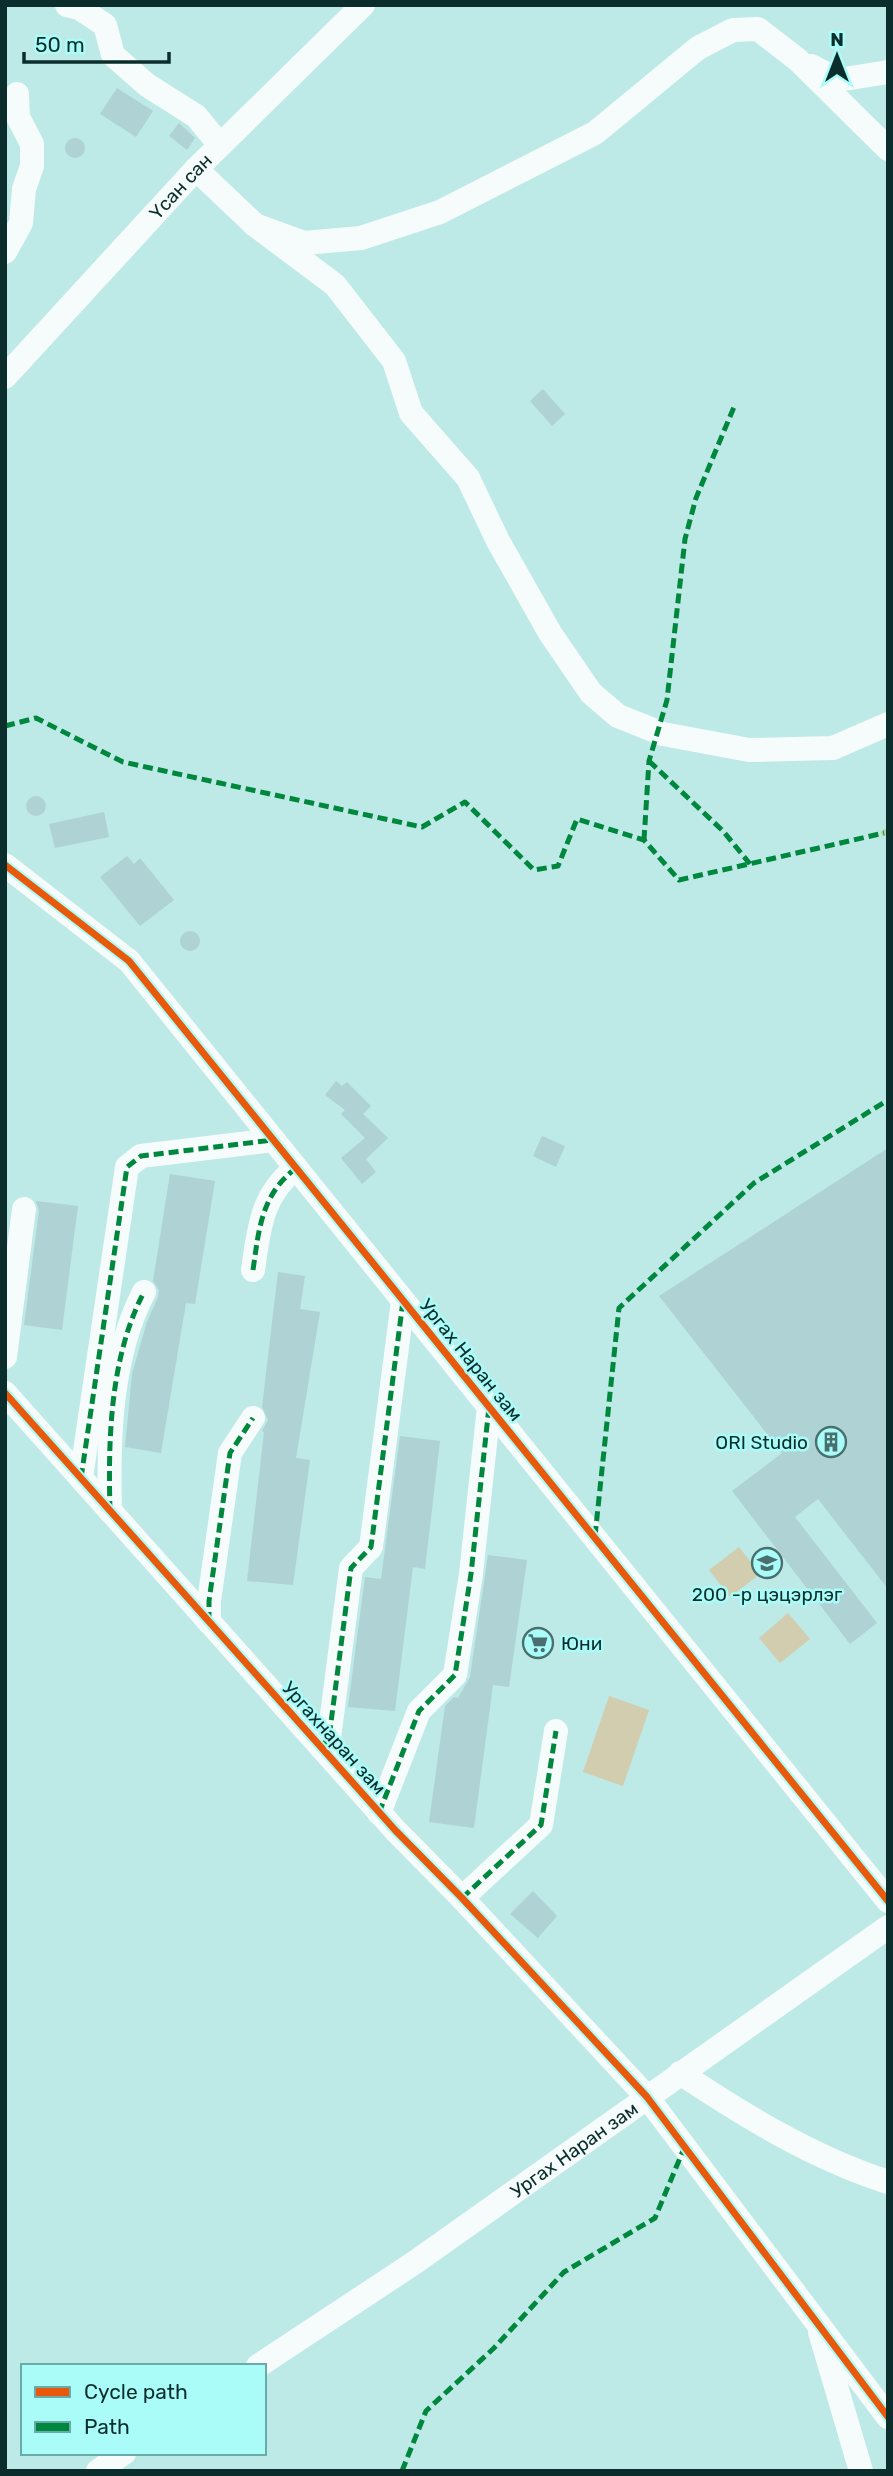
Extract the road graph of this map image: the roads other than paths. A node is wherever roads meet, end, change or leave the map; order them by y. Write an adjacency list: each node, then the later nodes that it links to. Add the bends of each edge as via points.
1 (67, 5): 6 (street, via 105,25 113,55 147,85 196,116)
2 (363, 5): 6 (street, Үсан сан)
3 (798, 60): 4 (street, via 838,80); 7 (street); 9 (street, via 758,29 733,30 698,48 595,133 440,212 362,238 304,243)
4 (888, 72)
5 (17, 94): 10 (street, via 19,117 32,144 32,166 21,223)
6 (220, 145): 8 (street, Үсан сан)
7 (888, 149)
8 (196, 169): 9 (street); 11 (street, Үсан сан)
9 (255, 225): 12 (street, via 335,285 394,361 411,413 468,478 550,633 591,693 618,716 663,734 749,750 833,748)
10 (5, 252)
11 (5, 377)
12 (888, 724)
13 (5, 865): 14 (street, Ургах Наран зам, via 129,961)
14 (273, 1140): 15 (street, Ургах Наран зам); 24 (street, via 141,1156 127,1167)
15 (296, 1168): 17 (street, via 282,1179 261,1214); 19 (street, Ургах Наран зам)
16 (24, 1209): 20 (street)
17 (253, 1270)
18 (144, 1292): 25 (street, via 128,1322 110,1427)
19 (403, 1301): 22 (street, Ургах Наран зам); 28 (street, Ургах Наран зам, via 371,1548 351,1569 329,1738)
20 (5, 1357)
21 (5, 1393): 24 (street, Ургахнаран зам)
22 (489, 1407): 29 (street, Ургах Наран зам, via 456,1675 419,1711); 31 (street, Ургах Наран зам)
23 (253, 1418): 26 (street, via 230,1453)
24 (81, 1478): 25 (street, Ургахнаран зам)
25 (110, 1511): 26 (street, Ургахнаран зам)
26 (209, 1622): 28 (street, Ургахнаран зам)
27 (556, 1731): 30 (street, via 541,1825)
28 (321, 1747): 29 (street, Ургахнаран зам)
29 (379, 1812): 30 (street, Ургахнаран зам)
30 (462, 1898): 34 (street, Ургахнаран зам)
31 (888, 1901)
32 (888, 1927): 33 (street, Ургах Наран зам)
33 (680, 2073): 34 (street, Ургах Наран зам); 35 (street, via 744,2115 857,2172)
34 (647, 2097): 36 (street, Ургахнаран зам); 37 (street, Ургах Наран зам, via 414,2263)
35 (888, 2182)
36 (817, 2325): 38 (street); 41 (street)
37 (261, 2364)
38 (888, 2417)
39 (121, 2455): 40 (street)
40 (98, 2471)
41 (861, 2471)

